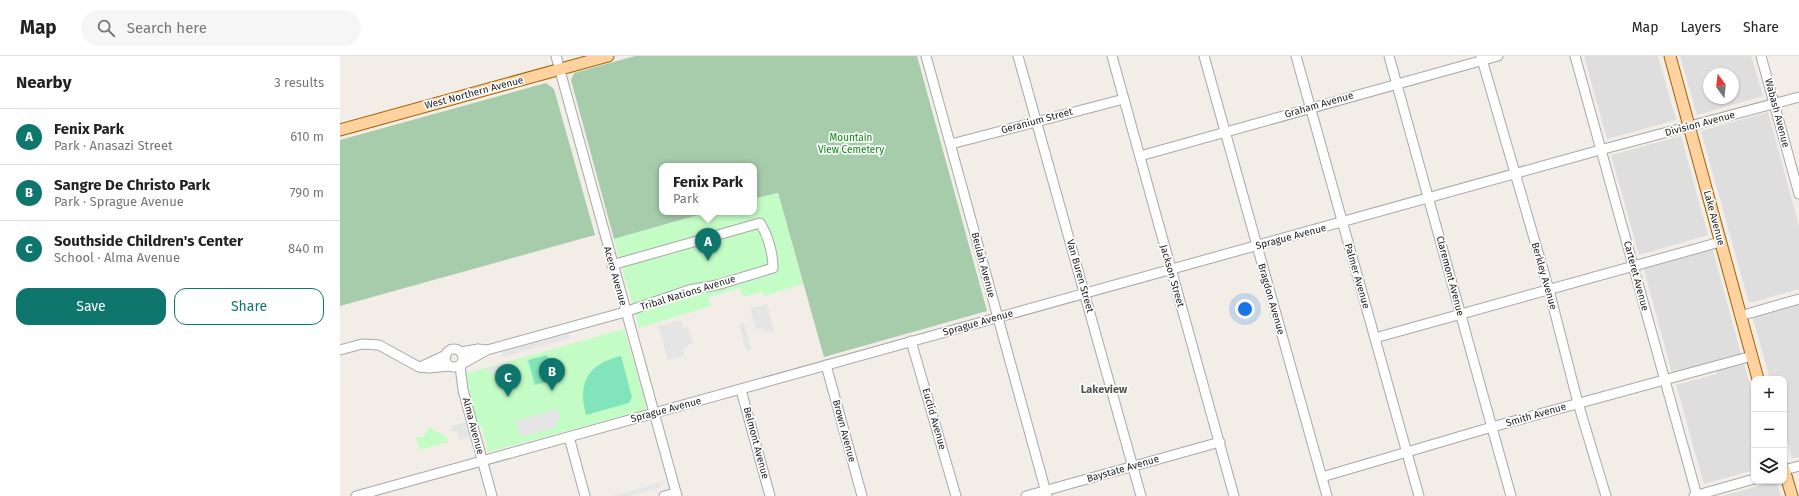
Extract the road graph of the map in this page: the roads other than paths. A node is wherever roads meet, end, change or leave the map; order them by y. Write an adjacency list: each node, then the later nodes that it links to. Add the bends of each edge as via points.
1 (556, 56): 14 (street, Acero Avenue)
2 (608, 56): 14 (main road, West Northern Avenue)
3 (926, 56): 24 (street, Beulah Avenue)
4 (1018, 56): 20 (street, Van Buren Street)
5 (1112, 56): 17 (street, Jackson Street)
6 (1204, 56): 23 (street, Bragdon Avenue)
7 (1296, 56): 19 (street, Palmer Avenue)
8 (1389, 56): 15 (street, Claremont Avenue)
9 (1498, 56): 13 (street, Graham Avenue)
10 (1575, 56): 25 (street, Carteret Avenue)
11 (1670, 56): 21 (main road, Lake Avenue)
12 (1762, 56): 18 (street, Wabash Avenue)
13 (1482, 58): 15 (street, Graham Avenue); 27 (street, Berkley Avenue)
14 (559, 69): 22 (main road, West Northern Avenue); 33 (street, Acero Avenue)
15 (1396, 83): 19 (street, Graham Avenue); 29 (street, Claremont Avenue)
16 (1799, 97): 18 (street, Division Avenue)
17 (1124, 99): 20 (street, Geranium Street); 26 (street, Jackson Street)
18 (1775, 104): 21 (street, Division Avenue); 28 (street, Wabash Avenue)
19 (1311, 108): 23 (street, Graham Avenue); 30 (street, Palmer Avenue)
20 (1036, 121): 24 (street, Geranium Street); 37 (street, Van Buren Street)
21 (1689, 126): 25 (street, Division Avenue); 31 (main road, Lake Avenue)
22 (340, 130)
23 (1224, 132): 26 (street, Graham Avenue); 32 (street, Bragdon Avenue)
24 (951, 144): 42 (street, Beulah Avenue)
25 (1600, 150): 27 (street, Sprague Avenue); 34 (street, Carteret Avenue)
26 (1140, 156): 35 (street, Jackson Street)
27 (1515, 174): 29 (street, Sprague Avenue); 36 (street, Berkley Avenue)
28 (1799, 194)
29 (1430, 198): 30 (street, Sprague Avenue); 40 (street, Claremont Avenue)
30 (1342, 223): 32 (street, Sprague Avenue); 43 (street, Palmer Avenue)
31 (1720, 242): 34 (street); 41 (main road, Lake Avenue)
32 (1256, 246): 35 (street, Sprague Avenue); 66 (street, Bragdon Avenue)
33 (612, 265): 39 (street, Acero Avenue); 39 (street, Tribal Nations Avenue, via 760,223 764,228 773,260 774,268 717,285 689,290)
34 (1633, 266): 36 (street); 54 (street, Carteret Avenue)
35 (1170, 270): 37 (street, Sprague Avenue); 60 (street, Jackson Street)
36 (1549, 290): 40 (street); 56 (street, Berkley Avenue)
37 (1085, 294): 42 (street, Sprague Avenue); 63 (street, Van Buren Street)
38 (1799, 299): 41 (street)
39 (625, 312): 46 (street, Tribal Nations Avenue); 57 (street, Acero Avenue)
40 (1460, 313): 43 (street); 58 (street, Claremont Avenue)
41 (1740, 316): 49 (main road, Lake Avenue)
42 (997, 318): 44 (street, Sprague Avenue); 69 (street, Beulah Avenue)
43 (1375, 338): 61 (street, Palmer Avenue)
44 (911, 341): 50 (street, Sprague Avenue); 77 (street, Euclid Avenue)
45 (340, 350): 52 (street, via 362,344 378,345)
46 (487, 350): 47 (street); 51 (street)
47 (461, 352): 48 (street, via 452,349); 51 (street, via 464,359)
48 (446, 355): 51 (street, via 445,361); 52 (street)
49 (1752, 356): 53 (main road, Lake Avenue); 54 (street, Smith Avenue)
50 (826, 365): 55 (street, Sprague Avenue); 76 (street, Brown Avenue)
51 (456, 366): 52 (street); 62 (street, Alma Avenue)
52 (419, 367)
53 (1757, 376)
54 (1664, 381): 56 (street, Smith Avenue); 85 (street, Carteret Avenue)
55 (741, 390): 57 (street, Sprague Avenue); 75 (street, Belmont Avenue)
56 (1578, 403): 58 (street, Smith Avenue); 84 (street, Berkley Avenue)
57 (654, 413): 59 (street, Sprague Avenue); 70 (street, Acero Avenue)
58 (1492, 427): 61 (street, Smith Avenue); 83 (street, Claremont Avenue)
59 (569, 437): 62 (street, Sprague Avenue); 73 (street)
60 (1220, 442): 63 (street, Baystate Avenue); 80 (street, Jackson Street)
61 (1406, 452): 66 (street, Smith Avenue); 82 (street, Palmer Avenue)
62 (482, 461): 71 (street, Sprague Avenue); 72 (street, Alma Avenue)
63 (1132, 466): 69 (street, Baystate Avenue); 79 (street, Van Buren Street)
64 (1799, 466): 65 (street)
65 (1787, 469)
66 (1322, 477): 81 (street, Bragdon Avenue)
67 (1751, 480): 85 (street)
68 (1787, 480): 86 (main road)
69 (1047, 493): 78 (street, Baystate Avenue)
70 (676, 494): 74 (street)
71 (356, 496)
72 (492, 496)
73 (585, 496)
74 (664, 496)
75 (770, 496)
76 (862, 496)
77 (956, 496)
78 (1026, 496)
79 (1141, 496)
80 (1234, 496)
81 (1327, 496)
82 (1418, 496)
83 (1511, 496)
84 (1606, 496)
85 (1696, 496)
86 (1792, 496)

